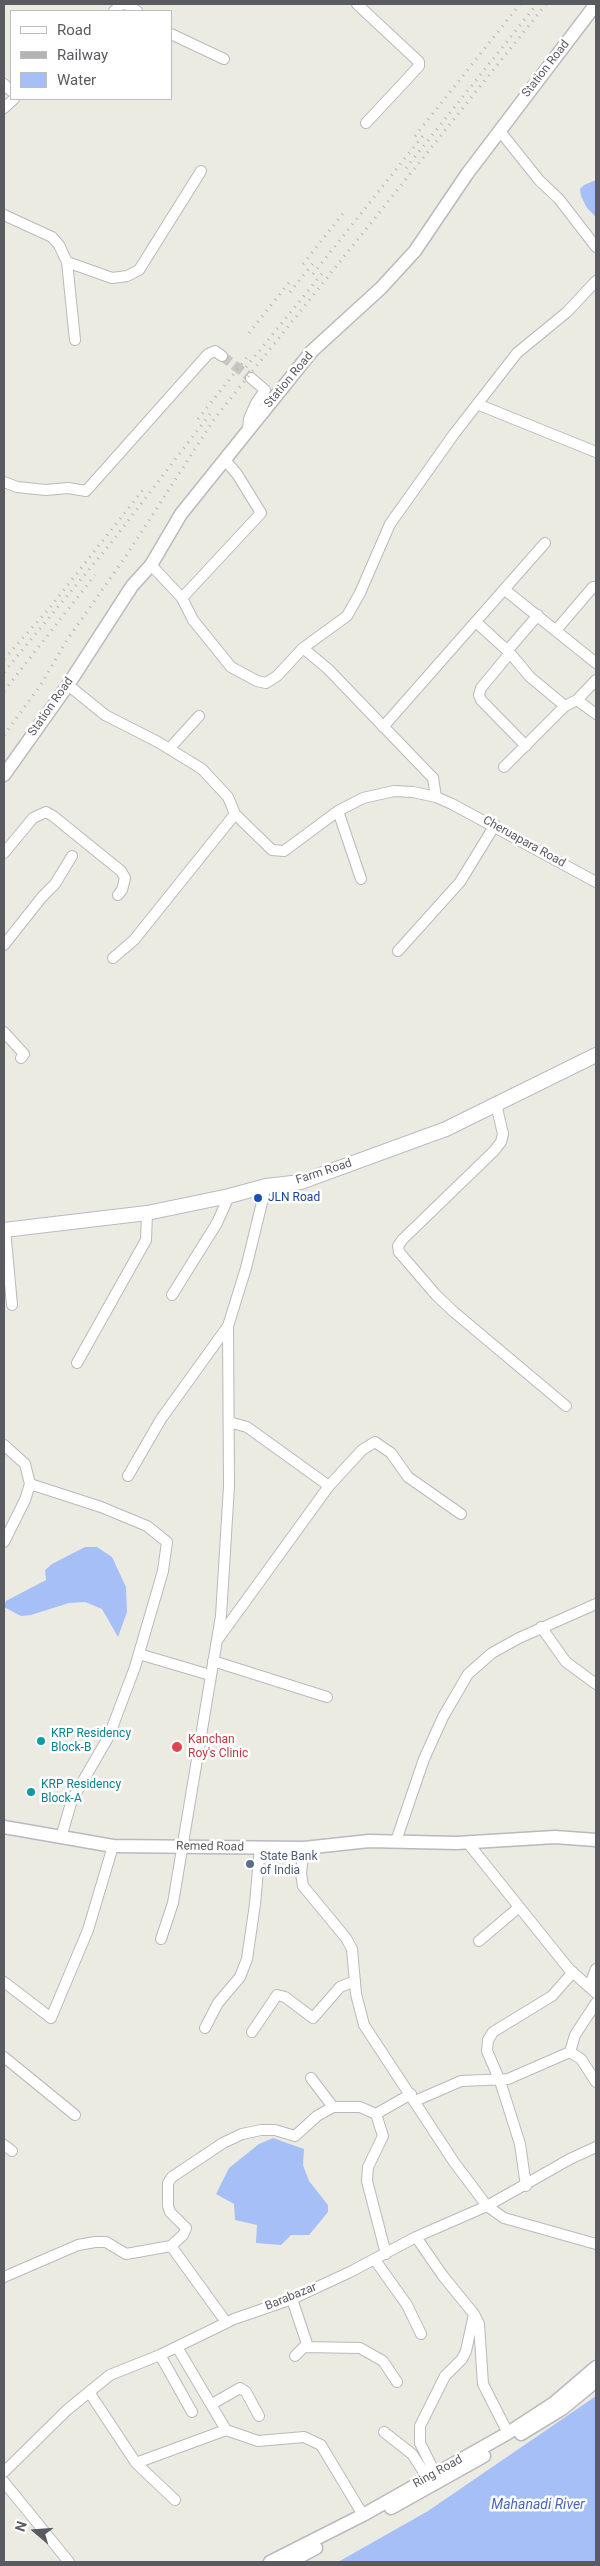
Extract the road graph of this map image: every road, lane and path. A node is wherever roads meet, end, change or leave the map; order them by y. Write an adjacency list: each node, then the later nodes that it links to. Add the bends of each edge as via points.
1 (124, 4): 4 (street)
2 (596, 4): 8 (street, Station Road)
3 (362, 6): 7 (street, via 419,62)
4 (135, 10)
5 (172, 34): 6 (street)
6 (224, 59)
7 (366, 123)
8 (499, 130): 11 (street, via 559,198); 18 (street, Station Road, via 415,251 381,288 312,351)
9 (201, 171): 12 (street, via 139,270 112,278)
10 (4, 215): 12 (street, via 52,237)
11 (596, 247)
12 (67, 262): 14 (street)
13 (596, 281): 17 (street, via 567,312 517,353)
14 (75, 340)
15 (222, 356): 21 (street, via 216,351 208,354 86,491 17,487)
16 (251, 378): 18 (street, via 265,390 249,419)
17 (476, 404): 19 (street); 30 (street, via 390,524 347,616)
18 (248, 429): 20 (street, Station Road)
19 (596, 452)
20 (225, 460): 23 (street, Station Road, via 181,514); 26 (street, via 261,513)
21 (4, 482)
22 (545, 543): 25 (street)
23 (151, 565): 26 (street); 34 (street, Station Road, via 132,586)
24 (593, 588): 29 (street)
25 (505, 590): 27 (street); 28 (street)
26 (182, 598): 30 (street, via 193,620 217,651 232,667 257,681 266,683 278,676)
27 (538, 615): 29 (street); 31 (street)
28 (476, 622): 31 (street); 39 (street)
29 (556, 629): 32 (street)
30 (303, 648): 39 (street, via 328,669)
31 (509, 652): 36 (street, via 530,677); 40 (street, via 478,695)
32 (596, 663)
33 (596, 680): 35 (street)
34 (68, 685): 41 (street, Cheruapara Road, via 105,715); 43 (street, Station Road)
35 (578, 700): 36 (street); 37 (street)
36 (565, 706): 40 (street)
37 (596, 714)
38 (199, 716): 41 (street)
39 (383, 727): 44 (street, via 433,778)
40 (526, 746): 42 (street)
41 (169, 749): 46 (street, Cheruapara Road, via 212,778 228,797)
42 (504, 767)
43 (4, 775)
44 (436, 797): 45 (street, Cheruapara Road, via 394,790 363,798); 47 (street, Cheruapara Road)
45 (338, 811): 46 (street, Cheruapara Road, via 284,851 272,850); 50 (street)
46 (235, 814): 55 (street, via 134,940)
47 (495, 825): 51 (street, Cheruapara Road); 54 (street, via 460,882)
48 (4, 854): 52 (street, via 33,818 46,812 121,871 125,878)
49 (72, 856): 53 (street, via 55,884)
50 (360, 879)
51 (596, 882)
52 (118, 895)
53 (4, 945)
54 (398, 952)
55 (113, 958)
56 (4, 1032): 58 (street, via 24,1054)
57 (596, 1055): 59 (main road, Farm Road)
58 (21, 1058)
59 (496, 1104): 60 (main road, Farm Road, via 446,1129 301,1182); 69 (street, via 503,1134 501,1142 403,1239 398,1246 399,1252 454,1312)
60 (266, 1186): 61 (main road, Farm Road); 67 (street)
61 (229, 1196): 62 (main road, Farm Road); 65 (street, via 217,1223)
62 (147, 1213): 63 (main road, Farm Road); 68 (street, via 146,1240)
63 (5, 1230): 64 (street)
64 (6, 1258): 66 (street)
65 (172, 1295)
66 (12, 1305)
67 (228, 1326): 70 (street); 72 (street, via 161,1419)
68 (77, 1363)
69 (566, 1406)
70 (229, 1422): 74 (street, via 247,1427); 79 (street, via 226,1553)
71 (4, 1445): 73 (street, via 25,1464)
72 (128, 1476)
73 (30, 1484): 76 (street); 80 (street, via 147,1526 167,1542)
74 (330, 1486): 75 (street, via 362,1450 375,1442 391,1453 408,1477); 79 (street)
75 (461, 1514)
76 (4, 1542)
77 (596, 1604): 78 (street)
78 (541, 1627): 83 (street, via 566,1662); 88 (street, via 492,1653 468,1674 424,1759)
79 (217, 1640): 81 (street)
80 (139, 1654): 82 (street); 86 (street, via 109,1736 72,1800)
81 (213, 1661): 82 (street); 84 (street)
82 (210, 1675): 91 (street)
83 (596, 1684)
84 (327, 1697)
85 (4, 1827): 86 (street, Remed Road)
86 (61, 1837): 90 (street, Remed Road)
87 (596, 1840): 89 (street, Remed Road, via 526,1837)
88 (396, 1841): 89 (street, Remed Road); 93 (street, Remed Road)
89 (467, 1842): 94 (street)
90 (113, 1846): 91 (street, Remed Road); 100 (street, via 88,1930 50,2018)
91 (183, 1846): 92 (street, Remed Road); 95 (street, via 173,1903)
92 (260, 1847): 93 (street, Remed Road); 103 (street, via 246,1959 240,1977 218,2003)
93 (304, 1848): 99 (street, via 303,1886 346,1938 352,1949)
94 (518, 1908): 96 (street); 98 (street)
95 (160, 1939)
96 (479, 1941)
97 (596, 1969): 101 (street)
98 (572, 1972): 101 (street); 108 (street, via 552,1996 492,2032 487,2051)
99 (355, 1981): 104 (street, via 340,1987 312,2018 285,1997 277,1995); 110 (street, via 364,2025)
100 (4, 1982)
101 (593, 1990)
102 (596, 2003): 105 (street, via 575,2035)
103 (205, 2028)
104 (252, 2032)
105 (570, 2052): 108 (street); 109 (street, via 582,2059)
106 (4, 2057): 113 (street)
107 (311, 2078): 111 (street)
108 (500, 2081): 110 (street, via 461,2081); 115 (street, via 520,2144)
109 (596, 2082)
110 (413, 2098): 112 (street); 116 (street)
111 (333, 2107): 112 (street, via 360,2107); 119 (street, via 317,2116 298,2135 268,2129 233,2137 172,2177 167,2190 168,2206 186,2231)
112 (376, 2114): 120 (street, via 383,2136 368,2167 367,2181)
113 (75, 2115)
114 (596, 2147): 115 (street, Barabazar)
115 (526, 2186): 116 (street, Barabazar)
116 (487, 2206): 117 (street, Barabazar); 118 (street, via 504,2218)
117 (416, 2237): 120 (street, Barabazar); 124 (street)
118 (596, 2244)
119 (171, 2246): 122 (street, via 126,2254 106,2242 78,2245); 125 (street)
120 (386, 2254): 121 (street, Barabazar)
121 (374, 2260): 123 (street, Barabazar); 126 (street, via 407,2305)
122 (4, 2277)
123 (292, 2298): 125 (street, Barabazar); 128 (street, via 306,2338)
124 (474, 2314): 140 (street, via 479,2324 484,2384); 143 (street, via 466,2351 445,2376 420,2426 420,2443)
125 (226, 2322): 127 (street, Barabazar)
126 (421, 2334)
127 (177, 2347): 129 (street, Barabazar); 135 (street)
128 (305, 2347): 130 (street); 133 (street, via 360,2348 383,2361)
129 (160, 2355): 134 (street, Barabazar, via 110,2375); 136 (street)
130 (295, 2356)
131 (596, 2367): 140 (street, Ring Road, via 554,2403)
132 (596, 2381): 149 (street, Ring Road, via 533,2428)
133 (397, 2382)
134 (89, 2392): 141 (street); 142 (street, Barabazar)
135 (212, 2404): 137 (street, via 240,2388 246,2392); 138 (street)
136 (192, 2412)
137 (259, 2416)
138 (226, 2430): 141 (street); 146 (street, via 258,2440 304,2437 321,2446)
139 (384, 2432): 143 (street, via 412,2454)
140 (508, 2433): 143 (street, Ring Road)
141 (136, 2463): 145 (street)
142 (4, 2472)
143 (431, 2475): 146 (street, Ring Road)
144 (4, 2482): 147 (street)
145 (175, 2500)
146 (362, 2515): 148 (street, Ring Road)
147 (69, 2562)
148 (270, 2562)
149 (290, 2562)

